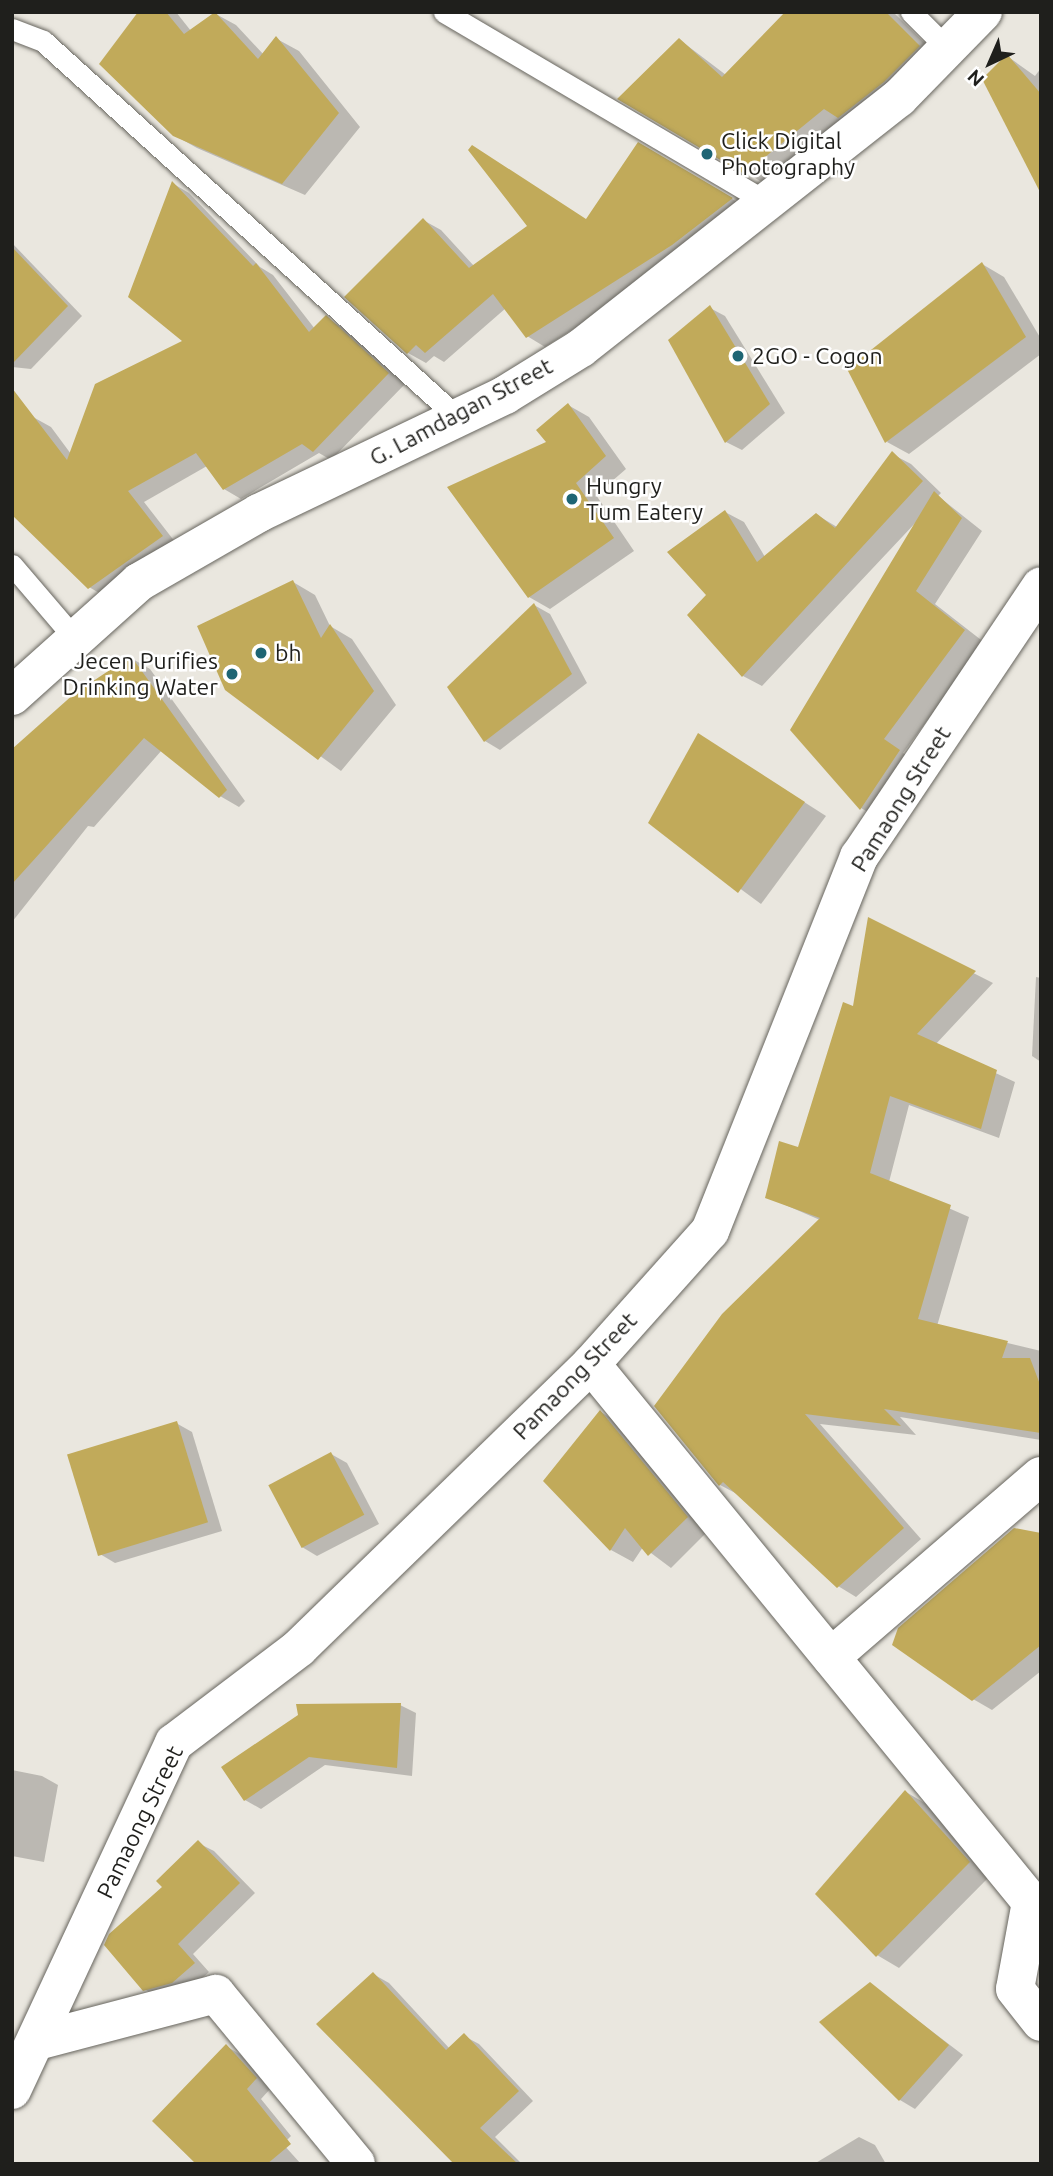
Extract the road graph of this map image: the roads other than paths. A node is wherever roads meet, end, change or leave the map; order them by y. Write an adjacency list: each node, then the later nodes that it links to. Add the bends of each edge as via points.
1 (444, 12): 6 (lane)
2 (911, 12): 5 (lane)
3 (983, 12): 5 (street, G. Lamdagan Street)
4 (12, 29): 7 (lane, via 43,41)
5 (948, 49): 6 (street, G. Lamdagan Street, via 899,98)
6 (768, 203): 7 (street, G. Lamdagan Street, via 581,348)
7 (458, 418): 10 (street, G. Lamdagan Street, via 259,513 139,582)
8 (12, 565): 10 (lane)
9 (1041, 586): 12 (street, Pamaong Street, via 859,857 710,1231)
10 (76, 640): 11 (street, G. Lamdagan Street)
11 (12, 696)
12 (591, 1364): 14 (street); 16 (street, Pamaong Street, via 299,1648 174,1743)
13 (1041, 1476): 14 (street)
14 (831, 1657): 15 (street, via 1031,1902 1015,1989)
15 (1041, 2022)
16 (37, 2041): 17 (street, Pamaong Street); 18 (street, via 216,1994)
17 (12, 2090)
18 (356, 2164)

